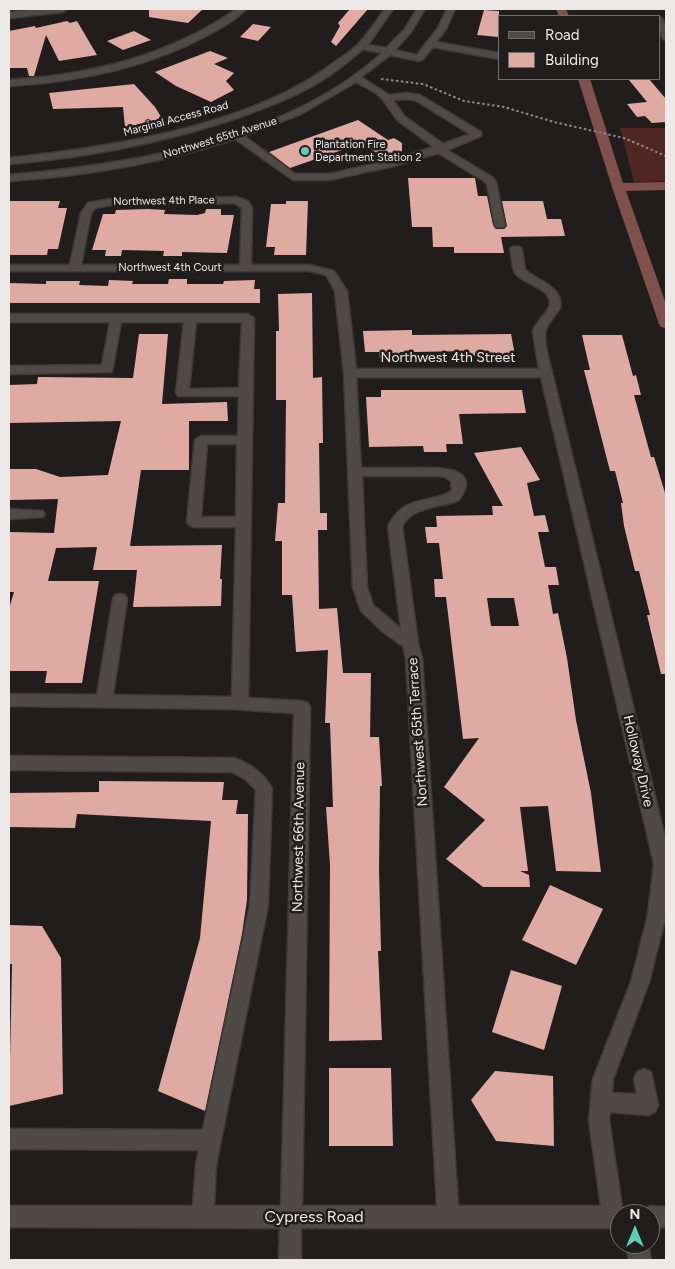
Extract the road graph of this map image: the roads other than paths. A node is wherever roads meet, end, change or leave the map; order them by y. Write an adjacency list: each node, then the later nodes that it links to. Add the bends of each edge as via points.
1 (63, 9): 6 (street)
2 (242, 9): 14 (street, via 191,42 155,56 91,73)
3 (389, 9): 10 (street, Marginal Access Road, via 382,23)
4 (421, 9): 11 (street, Northwest 65th Avenue, via 406,33)
5 (451, 9): 9 (street)
6 (9, 15)
7 (660, 22): 8 (street)
8 (666, 37)
9 (432, 44): 11 (street, via 419,58); 12 (street)
10 (362, 46): 11 (street); 18 (street, Marginal Access Road, via 298,89 211,124 104,150)
11 (388, 52): 13 (street, Northwest 65th Avenue)
12 (498, 56)
13 (356, 78): 15 (street); 16 (street, Northwest 65th Avenue, via 298,112)
14 (9, 83)
15 (387, 98): 17 (street, via 400,118); 17 (street, via 417,97 478,134)
16 (236, 135): 17 (street, via 293,177 329,177 390,164); 19 (street, Northwest 65th Avenue, via 148,159 72,172)
17 (440, 148): 20 (street, via 492,184)
18 (9, 160)
19 (9, 178)
20 (500, 225)
21 (516, 250): 31 (street, Holloway Drive, via 520,272 550,292 555,303 555,310 539,326)
22 (9, 268): 23 (street, Northwest 4th Court)
23 (75, 268): 24 (street, Northwest 4th Court); 24 (street, Northwest 4th Place, via 87,209 92,205 236,200 247,208)
24 (245, 268): 25 (street, Northwest 4th Court, via 309,268)
25 (330, 273): 30 (street, Northwest 65th Terrace, via 341,291)
26 (116, 318): 27 (street); 28 (street); 29 (street, via 108,369)
27 (190, 318): 32 (street, via 248,318); 32 (street, via 182,392)
28 (9, 319)
29 (9, 370)
30 (350, 373): 31 (street, Northwest 4th Street); 34 (street, Northwest 65th Terrace)
31 (546, 373): 45 (street, Holloway Drive, via 663,864 657,915 640,982 603,1079)
32 (246, 392): 33 (street)
33 (244, 440): 37 (street); 37 (street, via 201,440 194,522)
34 (355, 472): 39 (street, Northwest 65th Terrace, via 360,587 366,607); 39 (street, via 438,472 458,479 460,492 455,498 415,507 396,521)
35 (9, 514): 36 (street)
36 (38, 514)
37 (242, 522): 42 (street)
38 (120, 599): 41 (street)
39 (410, 643): 49 (street, Northwest 65th Terrace, via 414,658)
40 (9, 700): 41 (street, Northwest 66th Avenue)
41 (104, 701): 42 (street, Northwest 66th Avenue)
42 (240, 703): 52 (street, Northwest 66th Avenue, via 302,707)
43 (9, 763): 47 (street, via 234,765 248,772 264,789 259,905)
44 (644, 1079): 45 (street, via 648,1105)
45 (601, 1102): 48 (street, Holloway Drive, via 599,1120)
46 (9, 1139): 47 (street)
47 (211, 1140): 51 (street)
48 (615, 1204)
49 (448, 1216): 52 (street, Cypress Road); 53 (street, Cypress Road)
50 (9, 1217): 51 (street, Cypress Road)
51 (203, 1217): 52 (street, Cypress Road)
52 (290, 1217): 54 (street, Northwest 66th Avenue)
53 (610, 1217)
54 (290, 1260)

